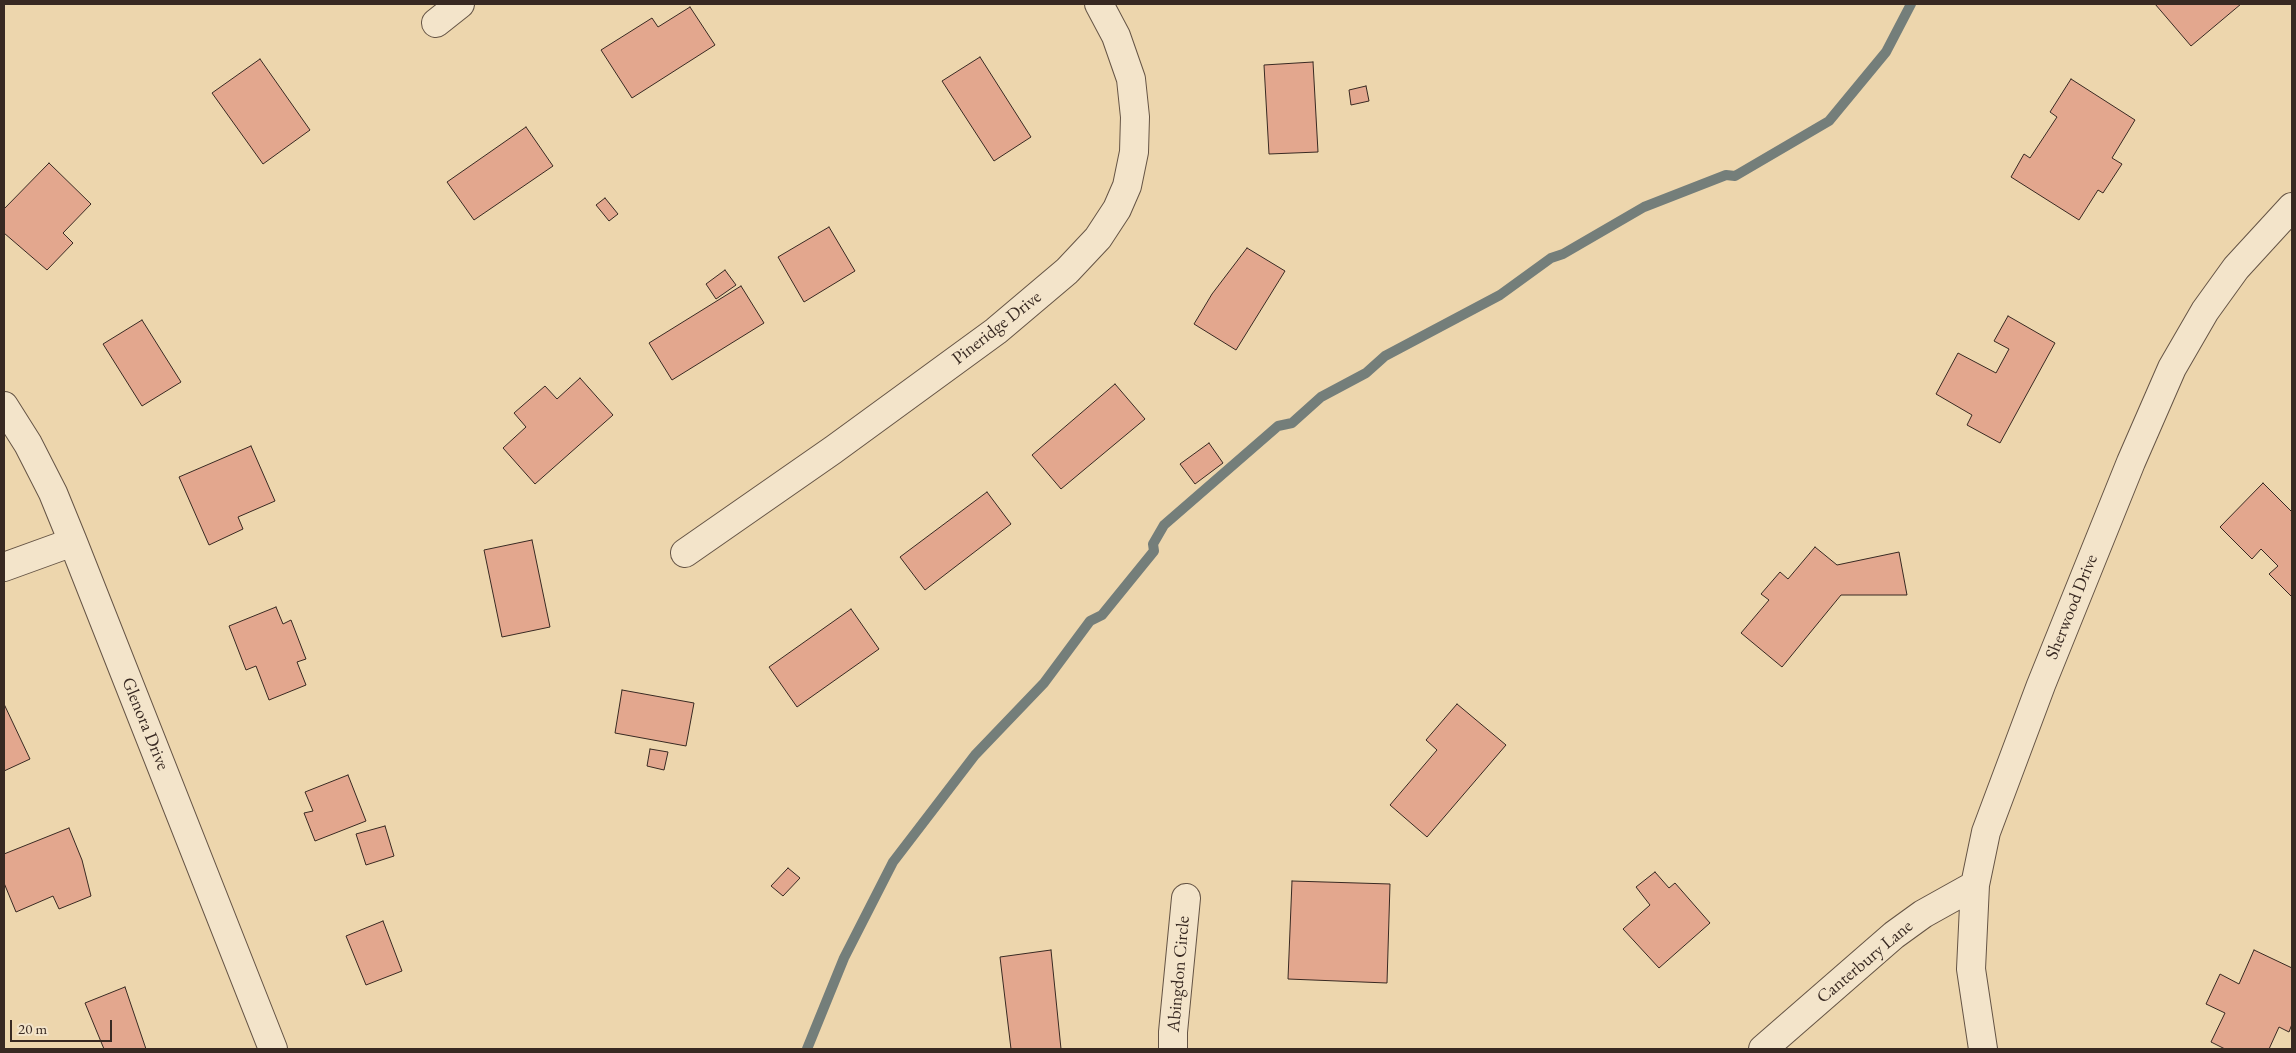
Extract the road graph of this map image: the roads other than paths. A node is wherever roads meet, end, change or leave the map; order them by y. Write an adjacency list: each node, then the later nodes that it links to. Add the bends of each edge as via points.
1 (460, 4): 3 (street)
2 (1099, 4): 7 (street, Pineridge Drive, via 1116,36 1131,79 1136,117 1134,152 1127,186 1098,238 1067,272 996,331)
3 (436, 23)
4 (2292, 207): 9 (street, Sherwood Drive, via 2236,268 2205,311 2172,368 2041,685 1986,832)
5 (4, 406): 6 (street, Glenora Drive, via 28,444)
6 (73, 542): 8 (street); 11 (street, Glenora Drive)
7 (684, 554)
8 (4, 566)
9 (1975, 885): 13 (street, Canterbury Lane, via 1923,914 1894,935); 14 (street, Sherwood Drive, via 1971,969)
10 (1186, 898): 12 (street, Abingdon Circle)
11 (272, 1049)
12 (1173, 1049)
13 (1763, 1049)
14 (1983, 1049)

